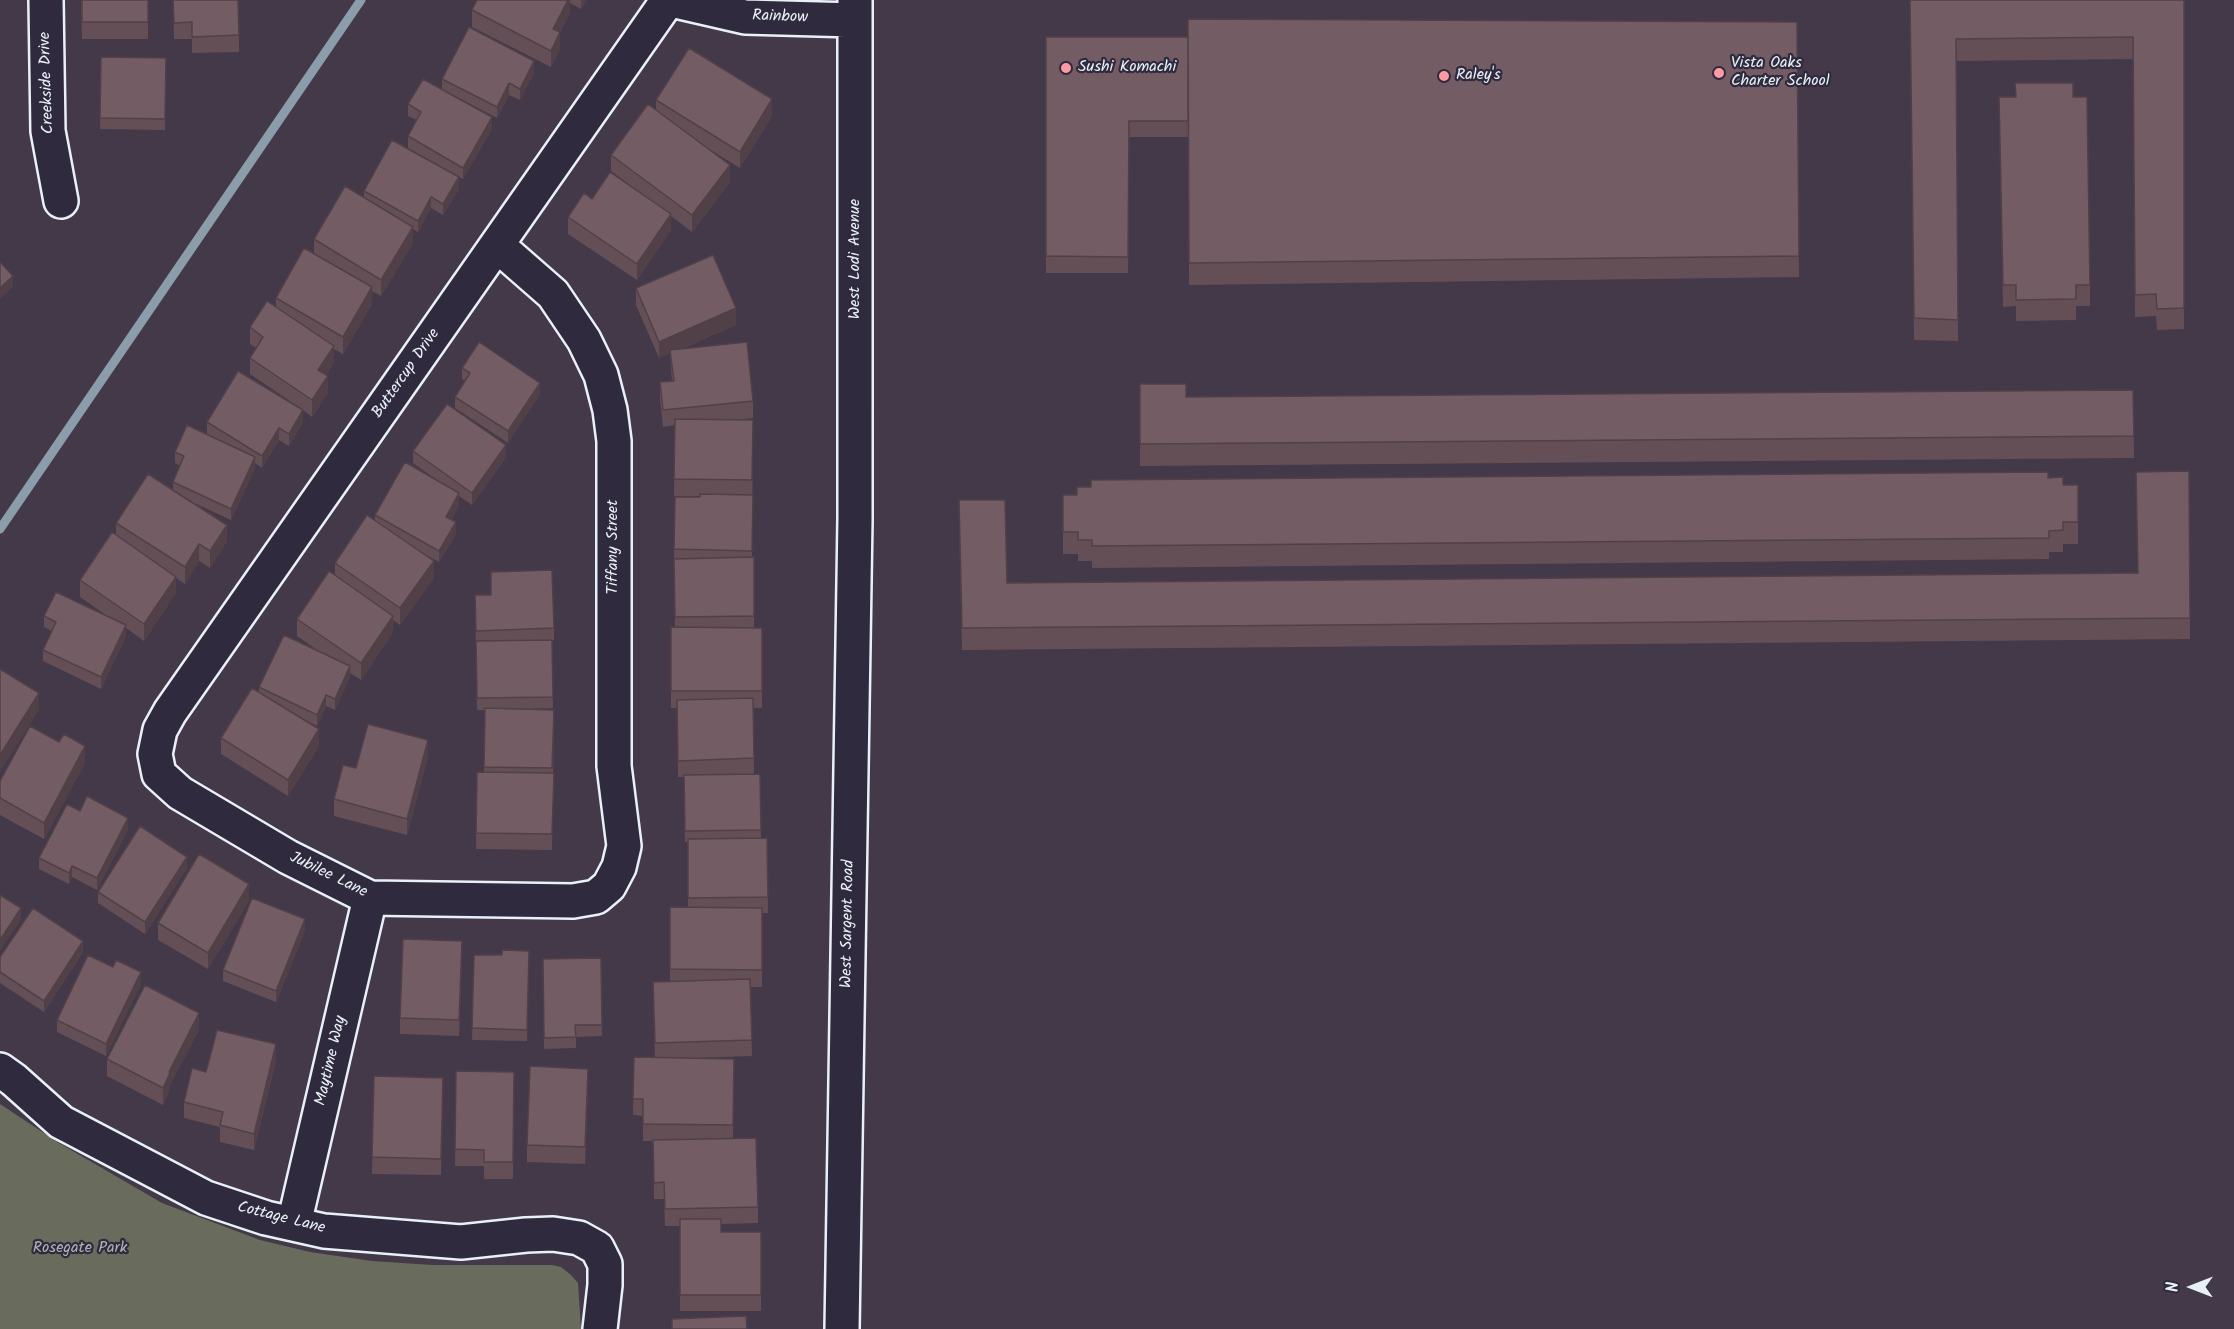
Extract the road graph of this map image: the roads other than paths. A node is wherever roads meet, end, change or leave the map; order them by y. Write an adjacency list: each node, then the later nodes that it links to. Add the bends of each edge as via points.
1 (46, 0): 4 (street, Creekside Drive, via 48,131)
2 (670, 0): 3 (street, Rainbow, via 745,17); 5 (street, Buttercup Drive)
3 (855, 10): 6 (street, West Lodi Avenue)
4 (61, 201)
5 (497, 245): 7 (street, Buttercup Drive, via 170,712 160,730); 8 (street, Tiffany Street, via 553,294 566,312 601,375 610,410 614,441 614,766 624,846)
6 (855, 519): 13 (street, West Sargent Road)
7 (155, 754): 9 (street, Jubilee Lane, via 159,774 180,793 288,857)
8 (609, 886): 9 (street, Jubilee Lane, via 596,897 573,901)
9 (370, 898): 11 (street, Maytime Way)
10 (0, 1070): 11 (street, Cottage Lane, via 62,1122 206,1198)
11 (294, 1224): 12 (street, Cottage Lane, via 324,1231 461,1242 553,1234 579,1238 597,1248 605,1264)
12 (600, 1329)
13 (843, 1329)

